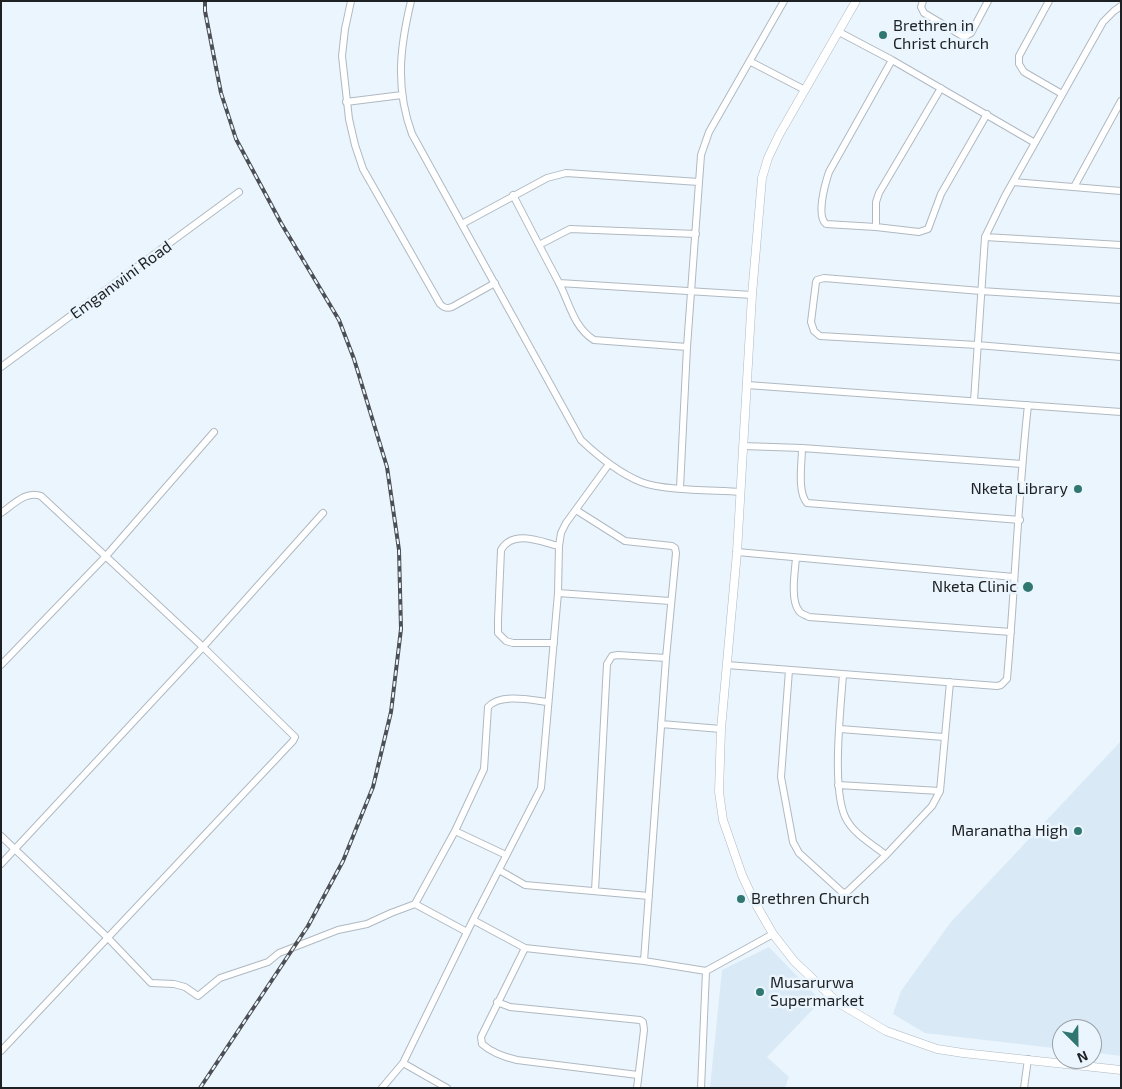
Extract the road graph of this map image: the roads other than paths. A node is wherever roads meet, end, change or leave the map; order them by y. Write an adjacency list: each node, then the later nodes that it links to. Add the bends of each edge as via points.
1 (351, 1): 17 (street, via 342,51)
2 (412, 1): 15 (street, via 400,60)
3 (784, 1): 11 (street)
4 (856, 1): 9 (street)
5 (923, 1): 6 (street, via 924,13 964,37 971,33)
6 (988, 1)
7 (1049, 1): 14 (street, via 1019,56 1019,64 1024,72)
8 (1121, 6): 14 (street, via 1103,22)
9 (839, 32): 10 (street); 13 (street)
10 (892, 60): 12 (street); 27 (street, via 829,172 821,214 826,224)
11 (751, 62): 13 (street); 20 (street, via 709,132 701,155)
12 (941, 88): 18 (street); 27 (street, via 879,193)
13 (805, 90): 36 (street, via 773,146 762,178)
14 (1062, 94): 19 (street)
15 (402, 95): 17 (street); 26 (street, via 412,134)
16 (1121, 101): 22 (street)
17 (346, 102): 32 (street, via 363,169 440,304 448,309)
18 (987, 114): 19 (street); 27 (street, via 941,194 928,229 919,232)
19 (1036, 143): 21 (street)
20 (699, 182): 25 (street, via 566,173 547,178); 28 (street)
21 (1013, 182): 22 (street); 29 (street)
22 (1074, 187): 23 (street)
23 (1121, 191)
24 (239, 192): 41 (street, Emganwini Road)
25 (512, 195): 26 (street); 30 (street)
26 (462, 224): 32 (street)
27 (876, 227)
28 (696, 234): 30 (street, via 570,229); 34 (street)
29 (985, 237): 31 (street); 35 (street)
30 (539, 245): 33 (street)
31 (1121, 245)
32 (495, 283): 49 (street, via 581,440)
33 (560, 283): 34 (street); 39 (street, via 570,311 594,340)
34 (691, 290): 36 (street); 39 (street)
35 (981, 291): 37 (street); 38 (street); 38 (street, via 821,278 815,286 812,322 814,331 820,336)
36 (752, 295): 42 (street)
37 (1121, 300)
38 (977, 344): 40 (street); 43 (street)
39 (686, 347): 51 (street)
40 (1121, 357)
41 (1, 367)
42 (747, 385): 43 (street); 47 (street)
43 (974, 401): 44 (street)
44 (1028, 405): 45 (street); 50 (street)
45 (1121, 412)
46 (214, 432): 59 (street)
47 (743, 446): 48 (street); 52 (street)
48 (802, 448): 50 (street); 56 (street, via 801,491 807,502)
49 (609, 464): 51 (street, via 642,482); 53 (street)
50 (1022, 464): 56 (street)
51 (680, 488): 52 (street)
52 (741, 492): 58 (street)
53 (576, 510): 57 (street, via 561,533); 63 (street, via 625,541 674,546)
54 (1, 513): 59 (street, via 28,494 41,496)
55 (323, 513): 66 (street)
56 (1020, 520): 61 (street)
57 (559, 546): 62 (street); 65 (street, via 518,538 504,544 501,550 498,632 506,641)
58 (737, 552): 60 (street); 69 (street)
59 (106, 556): 66 (street); 68 (street)
60 (796, 558): 61 (street); 64 (street, via 796,606 799,612 809,617)
61 (1014, 577): 64 (street)
62 (558, 592): 63 (street); 65 (street)
63 (670, 601): 67 (street)
64 (1011, 632): 72 (street, via 1007,678 1001,685)
65 (554, 643): 73 (street)
66 (203, 647): 82 (street); 93 (street, via 295,738)
67 (666, 658): 74 (street); 87 (street, via 618,655 612,656 607,664)
68 (1, 665)
69 (727, 665): 70 (street); 75 (street)
70 (789, 670): 71 (street); 84 (street, via 780,777 795,846 843,893)
71 (843, 674): 72 (street); 76 (street)
72 (950, 682): 77 (street)
73 (548, 702): 80 (street, via 502,699 488,707 484,769); 83 (street, via 541,788)
74 (661, 724): 75 (street); 88 (street)
75 (721, 729): 92 (street, via 719,792 723,820 742,875)
76 (840, 729): 77 (street); 78 (street)
77 (944, 737): 79 (street)
78 (838, 785): 79 (street); 84 (street, via 841,808 848,822)
79 (940, 791): 84 (street, via 932,806)
80 (455, 831): 83 (street); 89 (street)
81 (1, 836): 82 (street)
82 (15, 849): 85 (street); 93 (street)
83 (506, 855): 86 (street)
84 (886, 855)
85 (1, 864)
86 (499, 870): 87 (street, via 525,885); 90 (street)
87 (595, 891): 88 (street)
88 (649, 896): 95 (street)
89 (415, 904): 91 (street); 93 (street, via 359,926 338,930 279,953 268,962 220,978 198,996 185,987 151,983)
90 (473, 920): 91 (street); 94 (street)
91 (467, 932): 100 (street)
92 (773, 934): 96 (street); 99 (street, via 794,961 837,1002 886,1031 937,1049)
93 (108, 938): 98 (street)
94 (525, 948): 95 (street); 97 (street)
95 (644, 961): 96 (street)
96 (706, 971): 106 (street)
97 (497, 1002): 102 (street, via 510,1007 640,1020 644,1030); 102 (street, via 480,1041 489,1050 505,1058)
98 (1, 1051)
99 (1028, 1059): 101 (street); 107 (street)
100 (403, 1063): 103 (street); 104 (street)
101 (1121, 1070)
102 (638, 1075): 105 (street)
103 (382, 1088)
104 (447, 1088)
105 (637, 1088)
106 (700, 1088)
107 (1024, 1088)

